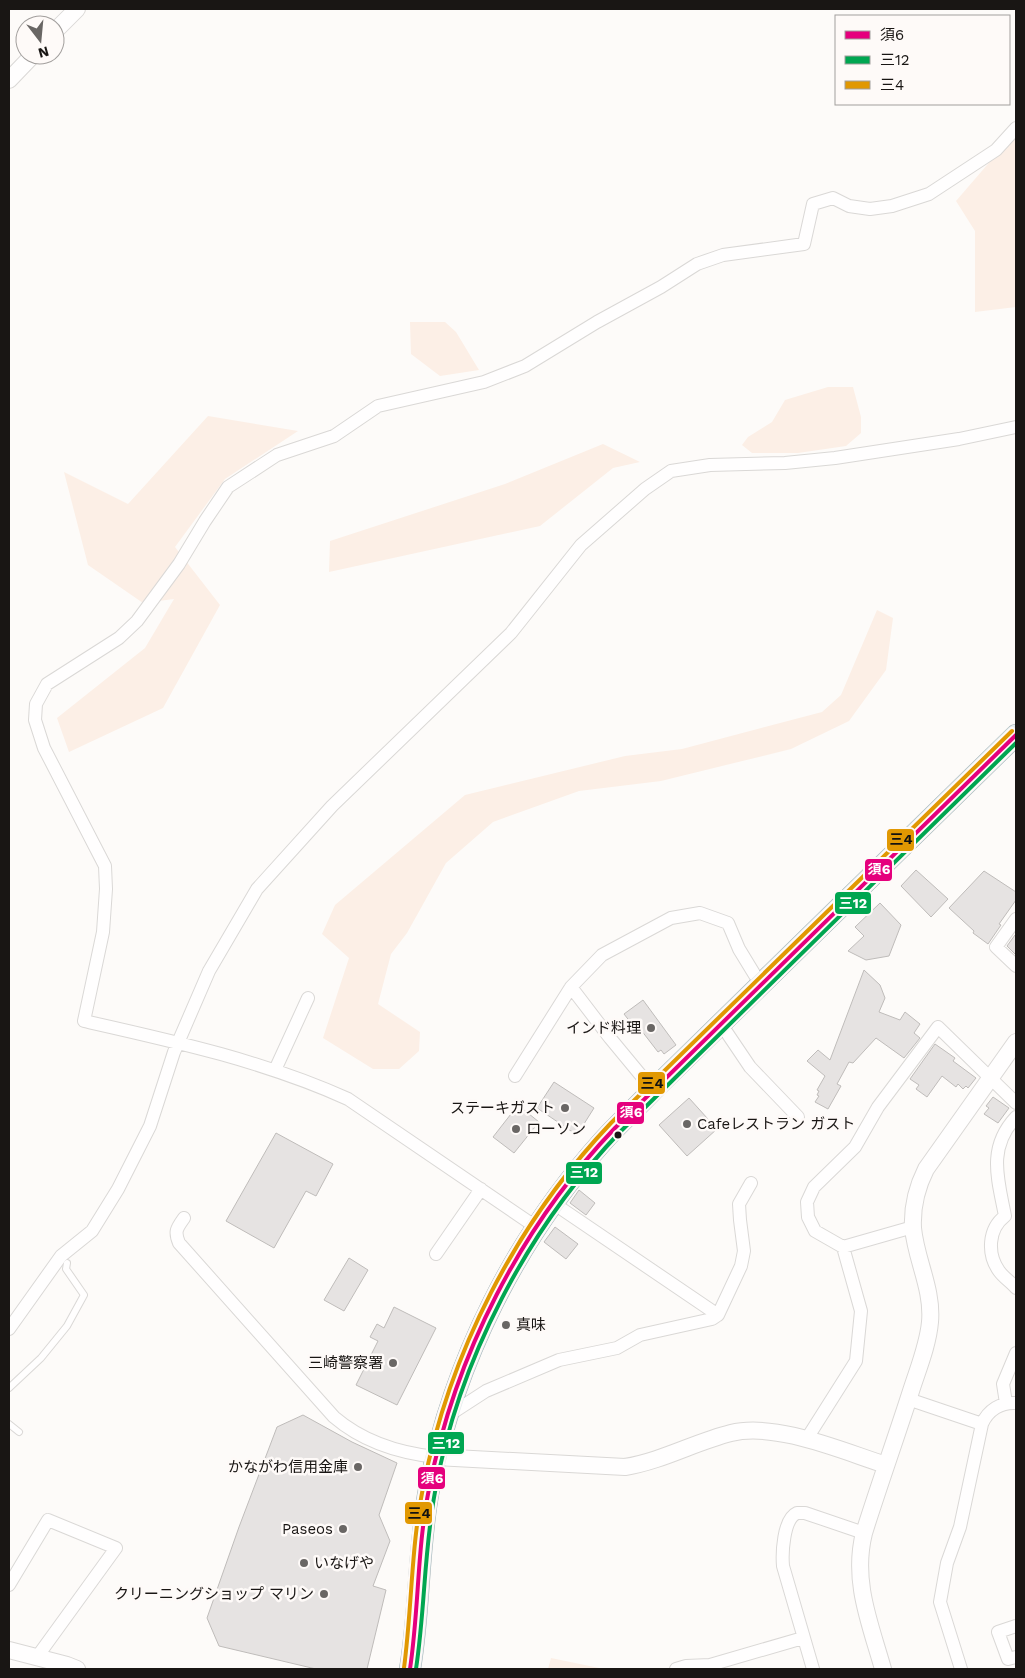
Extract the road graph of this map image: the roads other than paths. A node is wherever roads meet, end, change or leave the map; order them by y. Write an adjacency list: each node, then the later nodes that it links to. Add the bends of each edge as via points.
1 (77, 9): 2 (street)
2 (65, 21)
3 (23, 65): 4 (street)
4 (9, 80)
5 (1016, 128): 15 (street, via 996,150 929,194 892,206 870,209 849,206 833,198 813,204 804,244 723,255 696,264 525,366 484,382 378,406 334,436 277,455 228,486 179,564 137,621 119,638 47,684 36,704 37,729 105,866 103,932 84,1021)
6 (1016, 427): 15 (street, via 959,440 835,458 710,465 671,471 645,489 581,545 511,633 332,806 257,889 209,971)
7 (1016, 735): 10 (main road)
8 (1016, 919): 9 (street, via 996,947)
9 (1016, 966)
10 (761, 984): 11 (street, via 739,950 728,923 700,913 671,918 602,956); 13 (main road)
11 (571, 987): 17 (street); 19 (street)
12 (308, 998): 16 (street)
13 (721, 1024): 19 (main road); 21 (street, via 750,1067)
14 (1016, 1042): 18 (street)
15 (179, 1043): 16 (street); 32 (street, via 150,1126 118,1189 92,1230)
16 (275, 1070): 24 (street, via 348,1099)
17 (515, 1076)
18 (990, 1078): 20 (street); 29 (street, via 926,1169 915,1201); 30 (street, via 938,1028 878,1107 855,1147 814,1188 807,1202 808,1217 815,1231)
19 (653, 1090): 25 (main road, via 603,1141)
20 (1016, 1103)
21 (798, 1117)
22 (1016, 1117): 26 (street, via 1004,1132 996,1155 997,1174)
23 (751, 1183): 34 (street, via 740,1204 744,1251 741,1266)
24 (481, 1189): 28 (street); 31 (street)
25 (553, 1203): 28 (main road); 34 (street)
26 (1011, 1216): 33 (street, via 995,1227 992,1259)
27 (184, 1218): 45 (street, via 176,1235 179,1243 334,1417 363,1437)
28 (536, 1227): 40 (main road, via 488,1314)
29 (913, 1227): 30 (street); 38 (street, via 928,1291 931,1321)
30 (843, 1247): 44 (street, via 861,1311 856,1361)
31 (436, 1254)
32 (64, 1260): 35 (street); 37 (lane, via 66,1269 84,1295 62,1333)
33 (1016, 1288)
34 (718, 1315): 40 (street, via 640,1335 617,1348 559,1360 486,1391)
35 (9, 1329)
36 (1016, 1353): 39 (street, via 1002,1384)
37 (9, 1388)
38 (908, 1400): 42 (street); 46 (street)
39 (1011, 1403): 42 (street, via 990,1412)
40 (447, 1416): 45 (main road)
41 (9, 1424): 43 (lane)
42 (982, 1424): 59 (street, via 940,1602)
43 (19, 1432)
44 (806, 1440): 45 (street, via 766,1430 732,1432 652,1461 625,1467); 46 (street)
45 (436, 1457): 55 (main road, via 425,1518)
46 (886, 1465): 47 (street)
47 (864, 1532): 50 (street, via 805,1513 792,1517 783,1538 783,1566); 58 (street, via 859,1570 862,1593)
48 (9, 1585): 52 (street, via 48,1520 116,1548)
49 (1016, 1626): 53 (street, via 998,1632 1008,1659)
50 (803, 1638): 56 (street, via 710,1664); 57 (street)
51 (9, 1650): 52 (street)
52 (36, 1657): 54 (street)
53 (1016, 1657)
54 (77, 1669)
55 (410, 1669)
56 (676, 1669)
57 (813, 1669)
58 (883, 1669)
59 (961, 1669)

